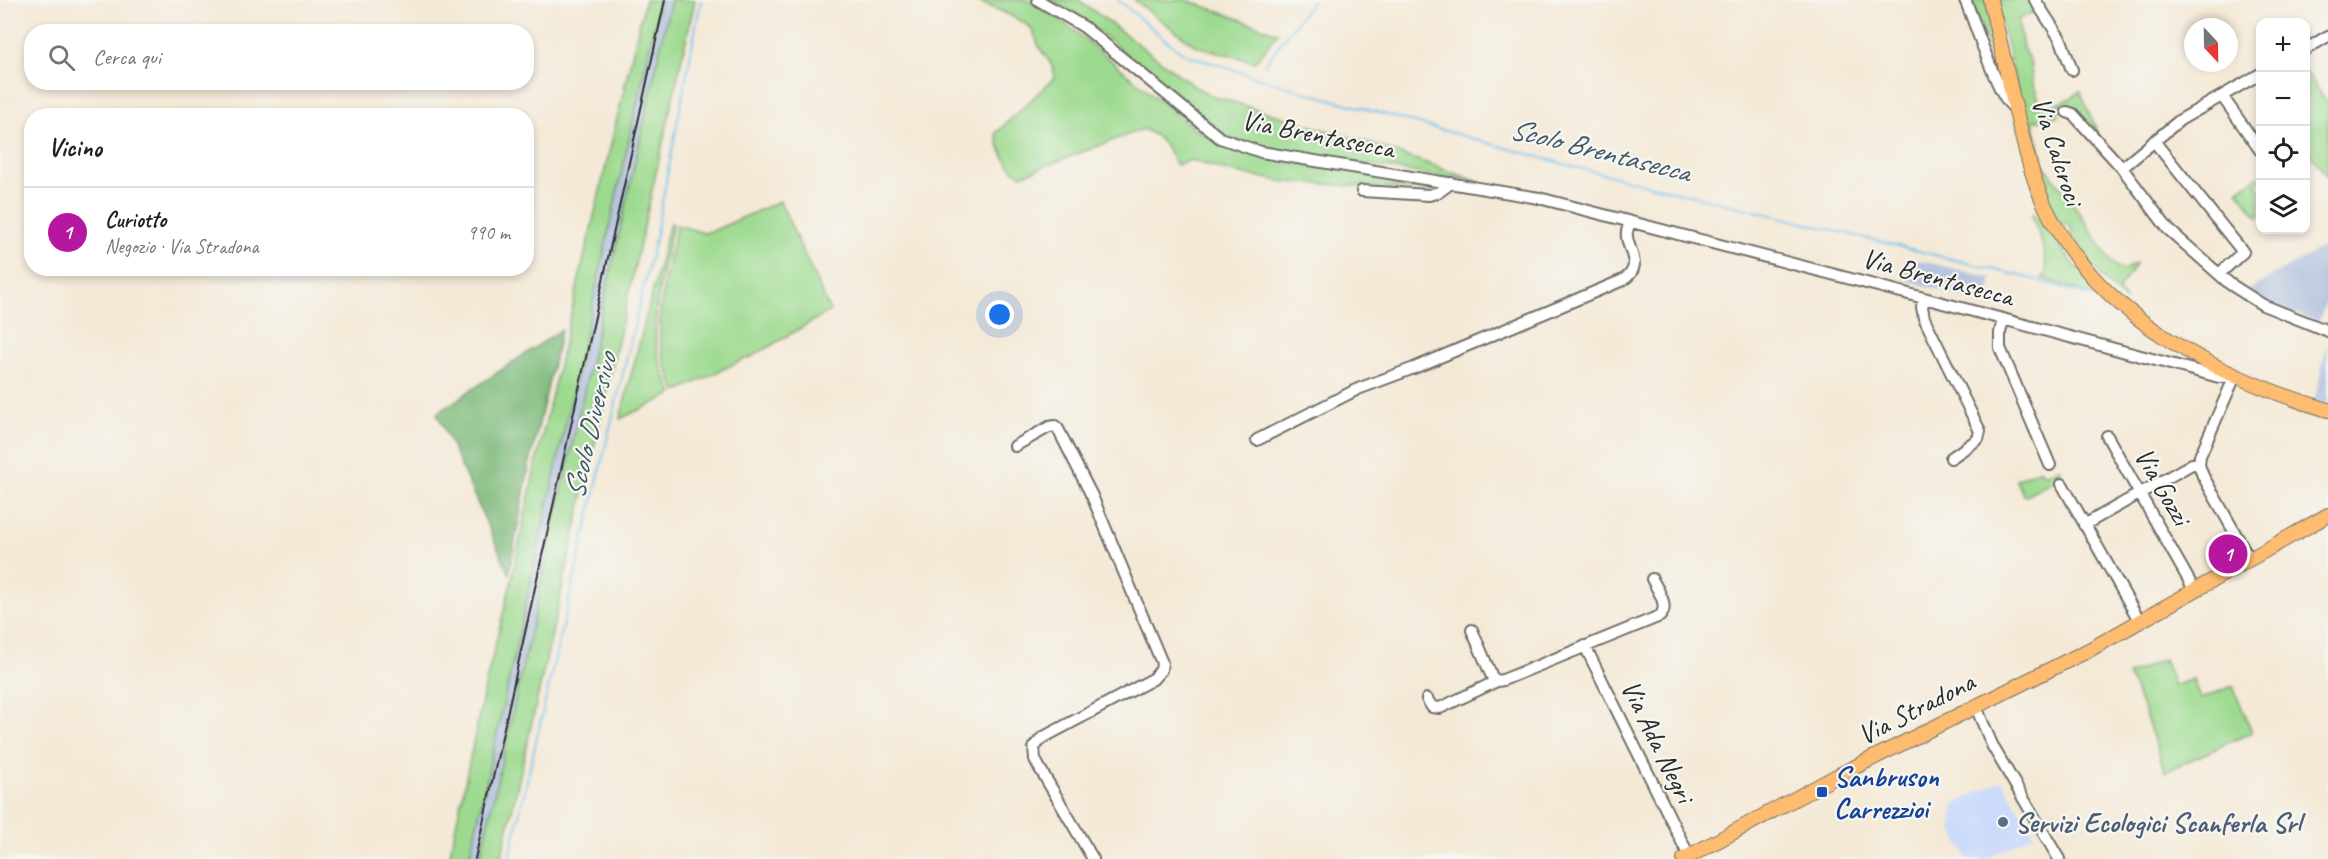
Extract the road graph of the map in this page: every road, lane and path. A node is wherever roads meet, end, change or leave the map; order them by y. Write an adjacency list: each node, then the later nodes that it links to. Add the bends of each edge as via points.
1 (1038, 0): 15 (street, Via Brentasecca, via 1084,27 1220,138 1261,152)
2 (1965, 0): 10 (street, via 1998,84 2007,102)
3 (1990, 0): 10 (main road, Via Calcroci)
4 (2035, 0): 7 (street, via 2061,40)
5 (2328, 36): 6 (street)
6 (2310, 47)
7 (2072, 70)
8 (2256, 76): 9 (street)
9 (2222, 96): 12 (street, via 2180,120); 13 (street)
10 (2015, 108): 22 (main road, Via Calcroci, via 2046,208 2086,269 2149,326)
11 (2067, 112): 14 (street)
12 (2154, 141): 14 (street); 18 (street, via 2244,252)
13 (2256, 144)
14 (2122, 168): 18 (street, via 2168,230)
15 (1451, 183): 16 (street, via 1429,195); 17 (street, Via Brentasecca, via 1539,198)
16 (1362, 191)
17 (1630, 223): 19 (street, Via Brentasecca); 25 (street, via 1627,238 1634,263 1623,280 1358,389)
18 (2219, 274): 21 (street, via 2263,305)
19 (1924, 298): 20 (street, Via Brentasecca); 27 (street, via 1924,318 1980,431 1978,439)
20 (2003, 319): 22 (street, Via Brentasecca, via 2219,377); 29 (street, via 2000,348)
21 (2328, 331)
22 (2235, 376): 23 (main road, Via Calcroci); 28 (street)
23 (2328, 410)
24 (2107, 436): 31 (street, Via Gozzi)
25 (1257, 440)
26 (1015, 446): 44 (street, via 1055,426 1062,435 1162,663 1153,679 1042,738 1034,747 1039,767)
27 (1952, 458)
28 (2199, 463): 31 (street); 34 (street)
29 (2050, 465)
30 (2062, 484): 33 (street)
31 (2140, 494): 33 (street); 36 (street, Via Gozzi)
32 (2326, 521): 34 (main road, Via Stradona)
33 (2084, 525): 37 (street)
34 (2250, 560): 36 (main road, Via Stradona)
35 (1652, 579): 39 (street, via 1664,606 1660,616)
36 (2195, 591): 37 (main road, Via Stradona)
37 (2140, 622): 42 (main road, Via Stradona)
38 (1472, 630): 40 (street)
39 (1585, 646): 40 (street); 43 (street, Via Ada Negri)
40 (1497, 681): 41 (street, via 1440,708 1432,707)
41 (1427, 699)
42 (1976, 706): 43 (main road, Via Stradona); 45 (street, via 1994,747)
43 (1686, 858)
44 (1093, 859)
45 (2059, 859)

